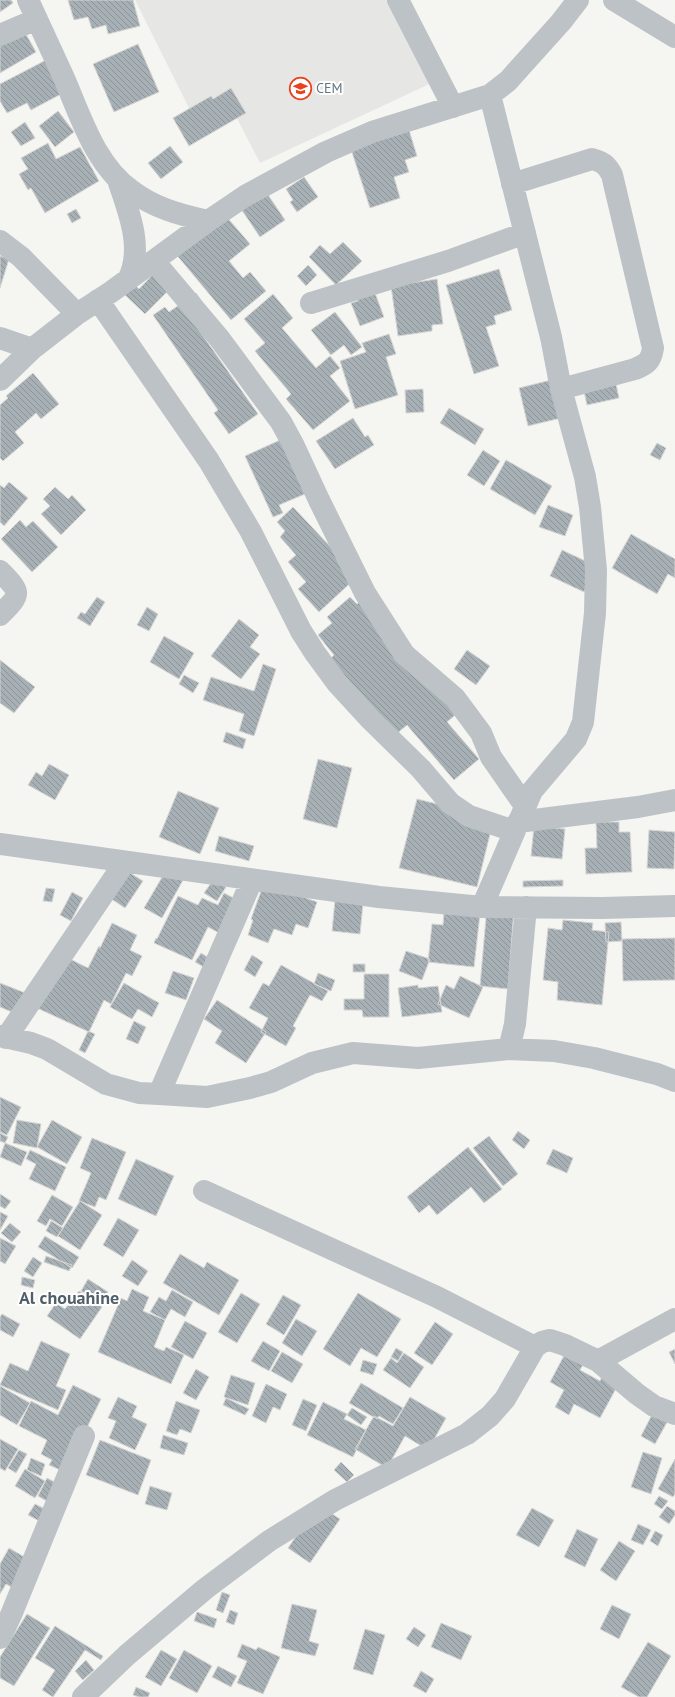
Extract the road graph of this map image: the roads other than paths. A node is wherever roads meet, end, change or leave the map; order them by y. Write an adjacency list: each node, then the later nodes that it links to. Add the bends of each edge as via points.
1 (398, 0): 8 (street)
2 (578, 0): 7 (street, via 508,80)
3 (614, 0): 6 (street)
4 (33, 9): 5 (street); 9 (street, via 93,146)
5 (0, 35)
6 (675, 37)
7 (490, 95): 8 (street); 10 (street)
8 (454, 107): 11 (street, via 372,132 326,152 245,196)
9 (118, 180): 11 (street, via 149,202 185,216); 15 (street, via 131,222 136,255)
10 (512, 184): 12 (street); 22 (street, via 592,159 602,161 612,175 652,348 651,357 647,364 635,369)
11 (208, 221): 14 (street)
12 (525, 234): 17 (street, via 448,261); 22 (street)
13 (0, 241): 18 (street, via 21,257)
14 (154, 261): 15 (street); 26 (street, via 220,338 281,422 365,593 404,654 450,693 481,733)
15 (128, 280): 16 (street)
16 (98, 300): 18 (street); 26 (street, via 209,461 251,532 301,631 337,682 421,769 450,803 469,816)
17 (311, 303)
18 (77, 314): 20 (street)
19 (0, 338): 20 (street)
20 (32, 349): 21 (street)
21 (0, 380)
22 (561, 389): 26 (street, via 590,506 596,570 595,613 583,722 576,738 532,791)
23 (0, 571): 24 (street, via 15,587 17,593 16,599)
24 (0, 615)
25 (675, 800): 26 (street, via 541,820)
26 (519, 819): 31 (street)
27 (0, 844): 28 (street)
28 (125, 862): 29 (street); 33 (street)
29 (252, 880): 31 (street, via 379,897); 36 (street)
30 (675, 906): 32 (street)
31 (482, 907): 32 (street)
32 (526, 907): 34 (street, via 515,1024)
33 (3, 1037): 36 (street, via 47,1049 106,1084 139,1093)
34 (509, 1049): 35 (street, via 554,1051 580,1056 629,1066); 36 (street, via 418,1058 353,1054 312,1063 250,1088 207,1097)
35 (675, 1081)
36 (159, 1094)
37 (204, 1191): 39 (street, via 437,1297)
38 (675, 1319): 40 (street)
39 (535, 1347): 40 (street, via 550,1340); 46 (street, via 505,1399 490,1416 467,1434 335,1500 269,1541 205,1589 127,1655)
40 (598, 1361): 41 (street)
41 (654, 1406): 42 (street); 43 (street)
42 (675, 1414)
43 (675, 1425)
44 (84, 1436): 45 (street)
45 (0, 1638)
46 (83, 1697)

